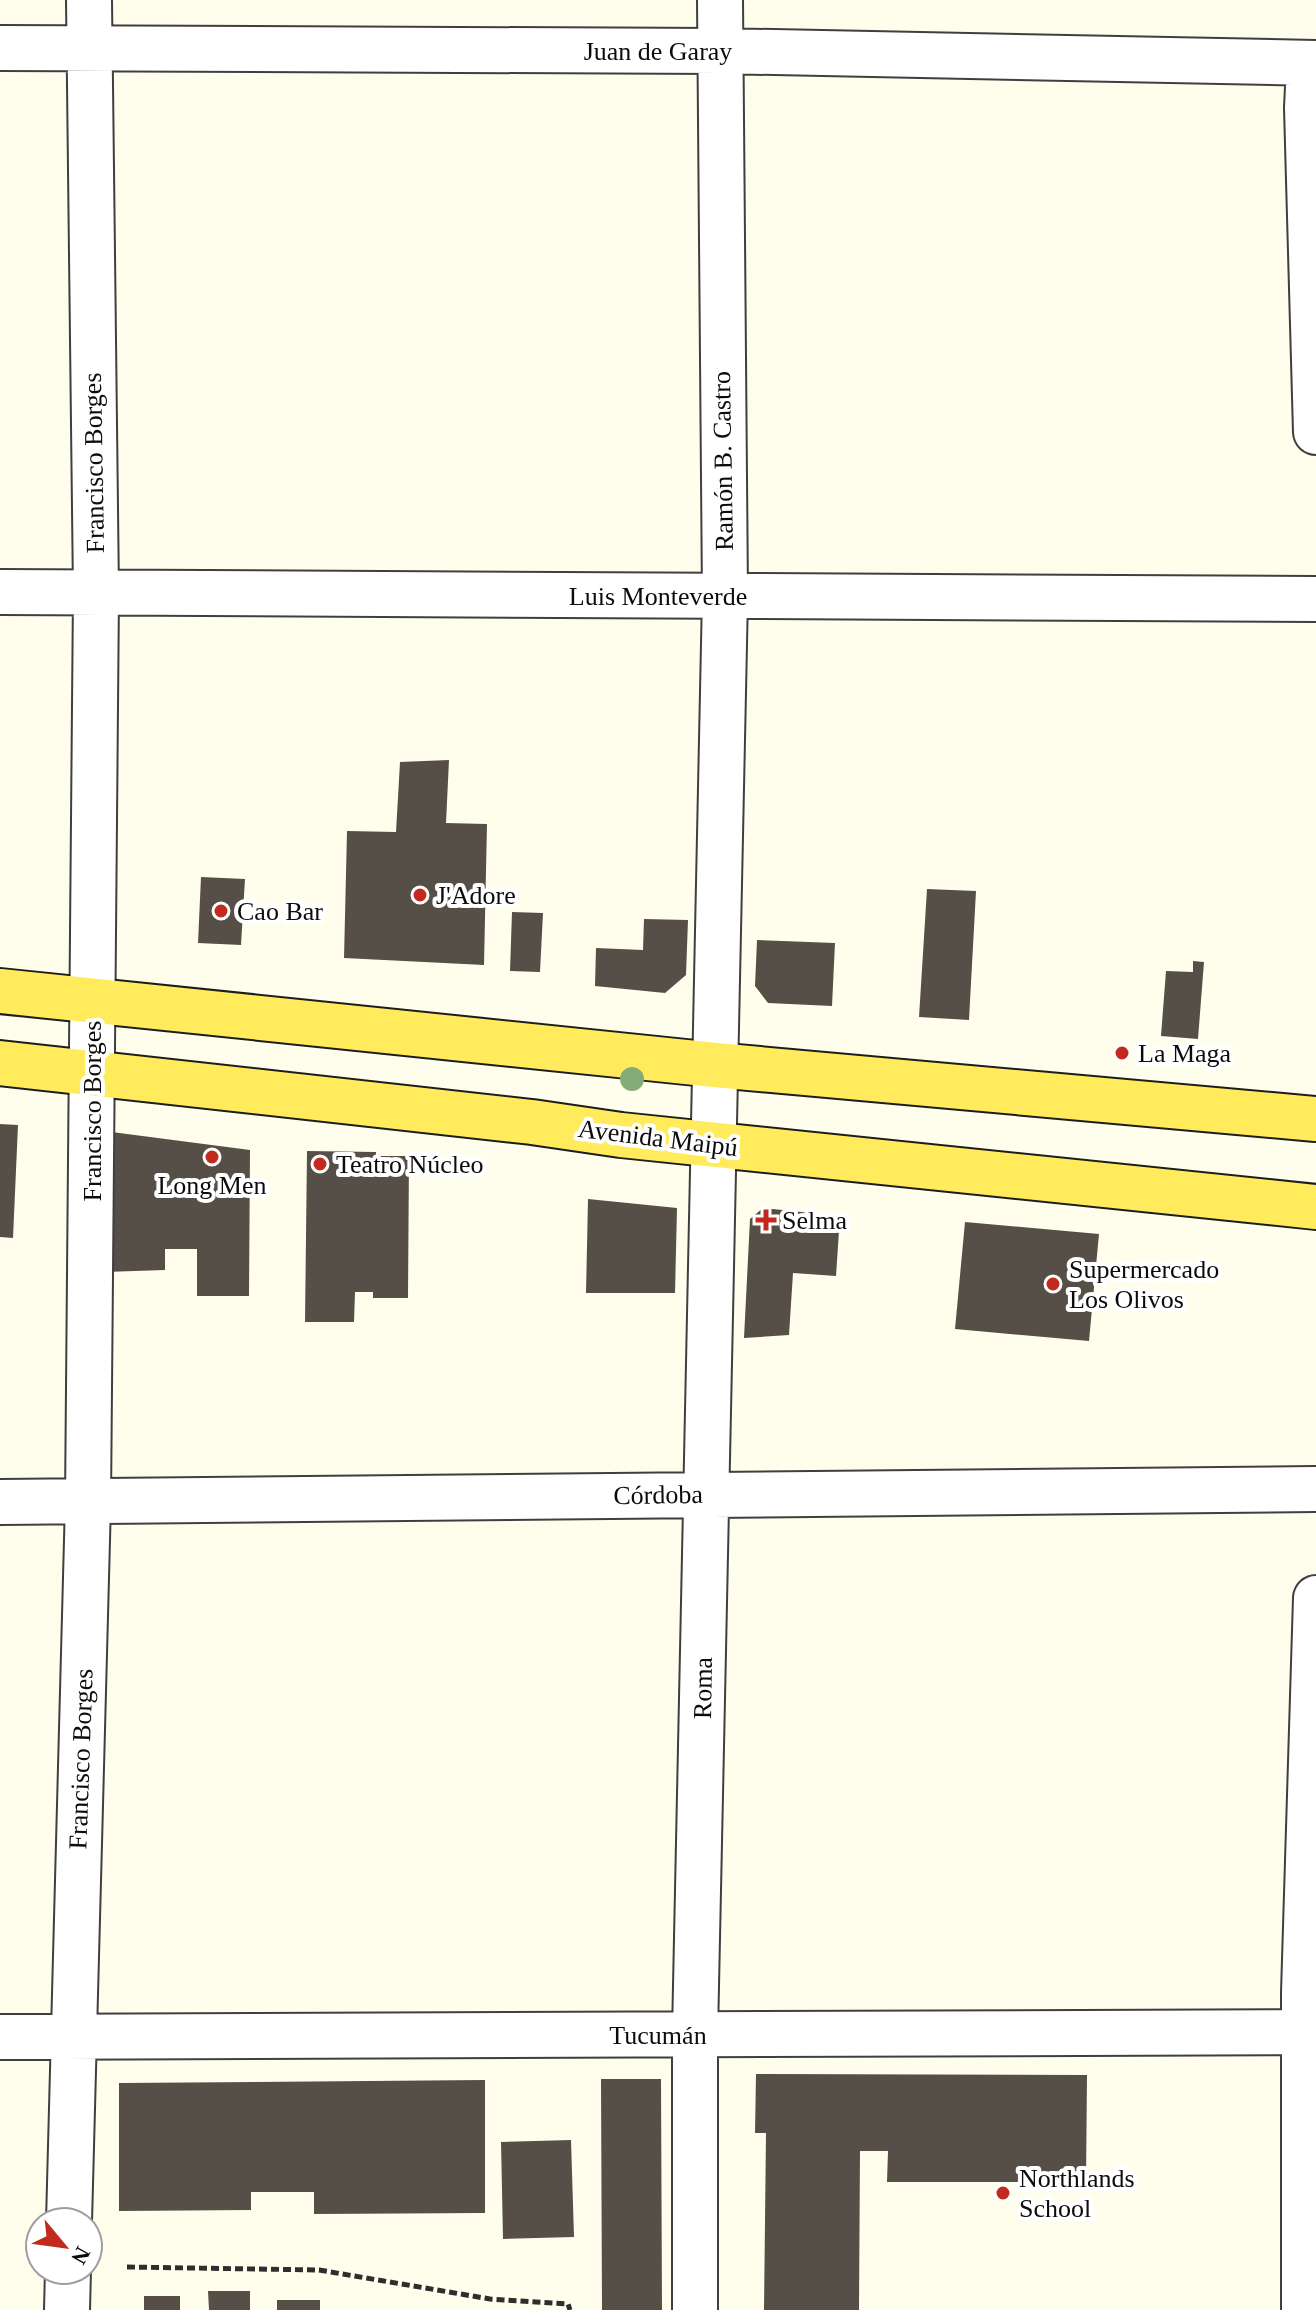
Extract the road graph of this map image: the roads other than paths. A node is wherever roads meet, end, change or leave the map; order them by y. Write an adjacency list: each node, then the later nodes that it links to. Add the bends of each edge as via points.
1 (89, 0): 4 (street, Francisco Borges)
2 (720, 0): 5 (street, Ramón B. Castro)
3 (0, 48): 4 (street, Juan de Garay)
4 (89, 48): 5 (street, Juan de Garay); 10 (street, Francisco Borges)
5 (719, 51): 6 (street, Juan de Garay); 11 (street, Ramón B. Castro)
6 (1316, 63)
7 (1316, 75): 8 (street, via 1308,87 1307,108)
8 (1316, 432)
9 (0, 592): 10 (street, Luis Monteverde)
10 (96, 593): 11 (street, Luis Monteverde); 14 (street, Francisco Borges)
11 (725, 596): 12 (street, Luis Monteverde); 16 (street, Ramón B. Castro)
12 (1316, 599)
13 (0, 991): 14 (main road)
14 (93, 1000): 16 (main road); 17 (street, Francisco Borges)
15 (0, 1063): 17 (main road, Avenida Maipú)
16 (715, 1065): 18 (main road); 19 (street, Roma)
17 (92, 1072): 19 (main road, Avenida Maipú); 24 (street, Francisco Borges)
18 (1316, 1119)
19 (714, 1145): 20 (main road, Avenida Maipú); 22 (street, Roma)
20 (1316, 1207)
21 (1316, 1489): 22 (street, Córdoba)
22 (708, 1494): 24 (street, Córdoba); 27 (street, Roma)
23 (0, 1502): 24 (street, Córdoba)
24 (88, 1502): 28 (street, Francisco Borges)
25 (1316, 1598): 26 (street)
26 (1310, 2032): 27 (street, Tucumán); 34 (street)
27 (695, 2034): 28 (street, Tucumán); 33 (street, Roma)
28 (72, 2036): 29 (street, Tucumán); 30 (street, Francisco Borges)
29 (0, 2037)
30 (69, 2206)
31 (68, 2286): 32 (street)
32 (67, 2310)
33 (695, 2310)
34 (1304, 2310)

